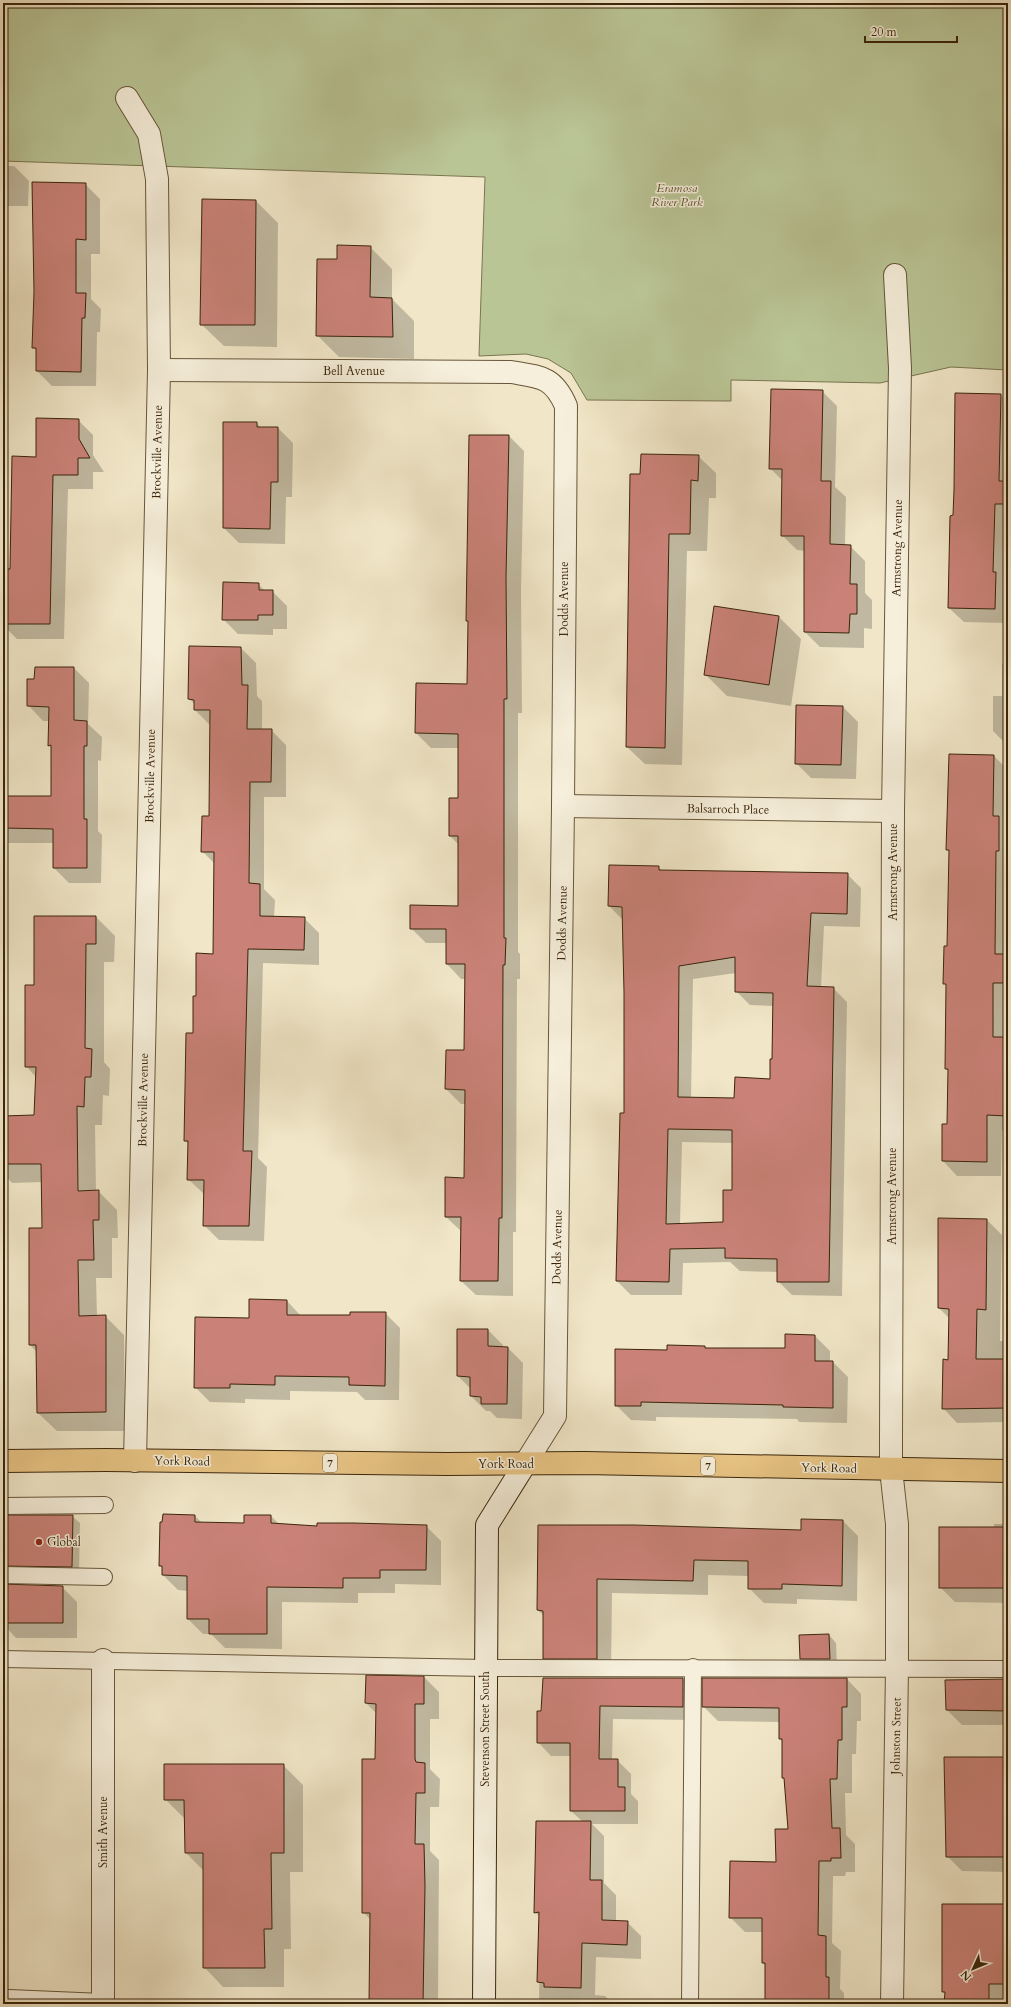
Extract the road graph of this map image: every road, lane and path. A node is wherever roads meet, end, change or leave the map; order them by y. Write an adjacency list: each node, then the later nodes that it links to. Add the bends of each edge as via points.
1 (127, 98): 3 (street, Brockville Avenue, via 149,134 157,179)
2 (896, 275): 6 (street, Armstrong Avenue, via 900,368)
3 (159, 370): 4 (street, Bell Avenue, via 511,372); 8 (street, Brockville Avenue)
4 (548, 380): 5 (street, Dodds Avenue, via 560,392 566,406)
5 (563, 806): 6 (street, Balsarroch Place); 9 (street, Dodds Avenue, via 555,1416)
6 (893, 811): 10 (street, Armstrong Avenue)
7 (3, 1461): 8 (main road, York Road / 7)
8 (136, 1461): 9 (main road, York Road / 7)
9 (525, 1464): 10 (main road, York Road / 7); 18 (street, Stevenson Street South, via 488,1525)
10 (891, 1469): 11 (main road, York Road / 7); 20 (street, Johnston Street, via 897,1524)
11 (1008, 1471)
12 (105, 1505): 13 (lane)
13 (3, 1506)
14 (3, 1575): 15 (lane)
15 (104, 1577)
16 (3, 1659): 17 (lane)
17 (103, 1660): 18 (lane); 23 (street, Smith Avenue)
18 (486, 1668): 19 (lane); 24 (street, Stevenson Street South)
19 (693, 1668): 20 (lane); 25 (lane)
20 (897, 1668): 21 (lane); 26 (street, Johnston Street)
21 (1008, 1669)
22 (9, 1998): 23 (lane)
23 (103, 2003)
24 (484, 2004)
25 (690, 2004)
26 (892, 2004)

